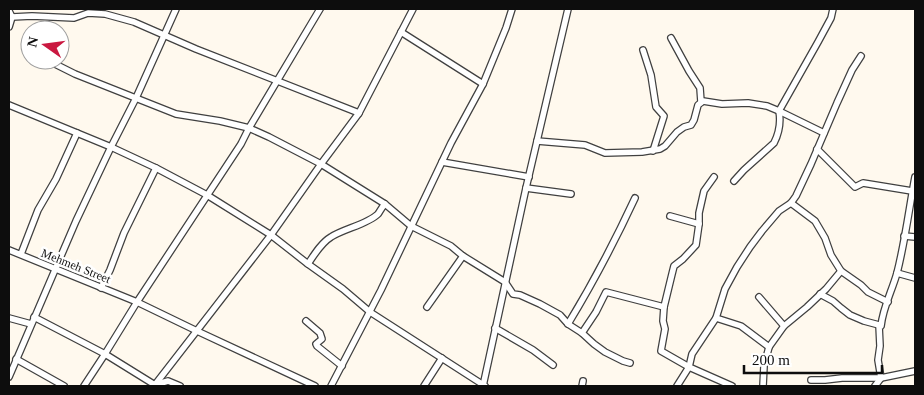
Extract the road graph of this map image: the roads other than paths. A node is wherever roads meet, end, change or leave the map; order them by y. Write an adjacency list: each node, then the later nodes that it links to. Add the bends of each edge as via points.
1 (176, 9): 11 (street)
2 (413, 9): 10 (street)
3 (512, 9): 17 (street)
4 (568, 9): 26 (street)
5 (833, 9): 21 (street)
6 (317, 10): 16 (street)
7 (9, 11): 8 (street)
8 (12, 17): 9 (street); 11 (street, via 74,18 88,13 105,14)
9 (9, 28)
10 (401, 32): 17 (street); 22 (street)
11 (165, 36): 16 (street); 18 (street)
12 (671, 38): 19 (street, via 700,88)
13 (643, 50): 28 (street, via 656,107 664,116)
14 (861, 56): 25 (street)
15 (67, 70): 18 (street)
16 (278, 80): 22 (street); 23 (street)
17 (483, 84): 30 (street)
18 (136, 98): 23 (street, via 176,114); 27 (street)
19 (701, 102): 21 (street, via 748,103); 28 (street, via 690,125 677,132 665,146)
20 (9, 105): 24 (street)
21 (779, 111): 25 (street); 36 (street, via 780,121 774,143)
22 (359, 113): 31 (street)
23 (249, 128): 31 (street); 40 (street)
24 (77, 133): 27 (street); 51 (street, via 38,210)
25 (824, 133): 29 (street)
26 (537, 140): 28 (street, via 585,145 605,153); 33 (street)
27 (111, 147): 32 (street); 54 (street)
28 (653, 150)
29 (817, 150): 38 (street, via 855,187 863,183); 42 (street)
30 (442, 162): 33 (street); 46 (street)
31 (321, 164): 43 (street); 47 (street)
32 (156, 168): 40 (street); 59 (street)
33 (529, 177): 37 (street)
34 (714, 177): 45 (street, via 704,191)
35 (915, 177): 38 (street)
36 (734, 181)
37 (526, 188): 39 (street); 58 (street)
38 (914, 192): 48 (street)
39 (571, 194)
40 (207, 195): 47 (street); 62 (street)
41 (634, 198): 72 (street, via 610,250)
42 (790, 203): 55 (street, via 815,221); 69 (street, via 779,211 737,267 725,289)
43 (385, 204): 46 (street); 53 (street, via 375,216 328,238)
44 (670, 216): 45 (street)
45 (699, 224): 65 (street, via 696,245 674,266)
46 (411, 226): 52 (street, via 451,246); 66 (street)
47 (271, 236): 53 (street); 76 (street)
48 (904, 236): 49 (street); 56 (street)
49 (915, 237)
50 (9, 250): 51 (street, Mehmeh Street)
51 (21, 254): 54 (street, Mehmeh Street)
52 (463, 256): 58 (street); 64 (street)
53 (308, 264): 66 (street)
54 (56, 269): 59 (street, Mehmeh Street); 67 (street)
55 (841, 271): 60 (street); 63 (street, via 868,292)
56 (897, 273): 57 (street); 63 (street)
57 (915, 278)
58 (505, 282): 72 (street, via 513,294 540,304 560,315); 75 (street)
59 (101, 288): 62 (street, Mehmeh Street)
60 (820, 294): 73 (street, via 850,315); 74 (street)
61 (759, 297): 74 (street)
62 (136, 302): 76 (street, Mehmeh Street); 79 (street)
63 (888, 302): 73 (street)
64 (427, 307)
65 (664, 307): 77 (street, via 606,292); 85 (street, via 662,351)
66 (370, 312): 80 (street); 84 (street)
67 (34, 317): 71 (street); 79 (street)
68 (9, 318): 71 (street)
69 (716, 318): 78 (street, via 741,326); 85 (street, via 692,354)
70 (306, 321): 84 (street, via 320,333 322,339 316,344 320,349)
71 (31, 324): 81 (street)
72 (568, 324): 77 (street)
73 (879, 325): 88 (street)
74 (784, 326): 78 (street)
75 (495, 328): 83 (street); 97 (street)
76 (197, 331): 92 (street); 94 (street, Mehmeh Street)
77 (582, 333): 82 (street, via 604,352)
78 (769, 347): 100 (street)
79 (105, 354): 91 (street); 92 (street)
80 (442, 358): 96 (street); 97 (street)
81 (16, 359): 87 (street); 90 (street)
82 (630, 363)
83 (553, 365)
84 (342, 366): 95 (street)
85 (689, 368): 98 (street); 99 (street)
86 (915, 371): 88 (street)
87 (9, 377)
88 (881, 378): 89 (street); 101 (street)
89 (811, 380)
90 (64, 386)
91 (84, 386)
92 (155, 386): 93 (street, via 168,381)
93 (180, 386)
94 (315, 386)
95 (331, 386)
96 (424, 386)
97 (484, 386)
98 (677, 386)
99 (732, 386)
100 (763, 386)
101 (875, 386)

